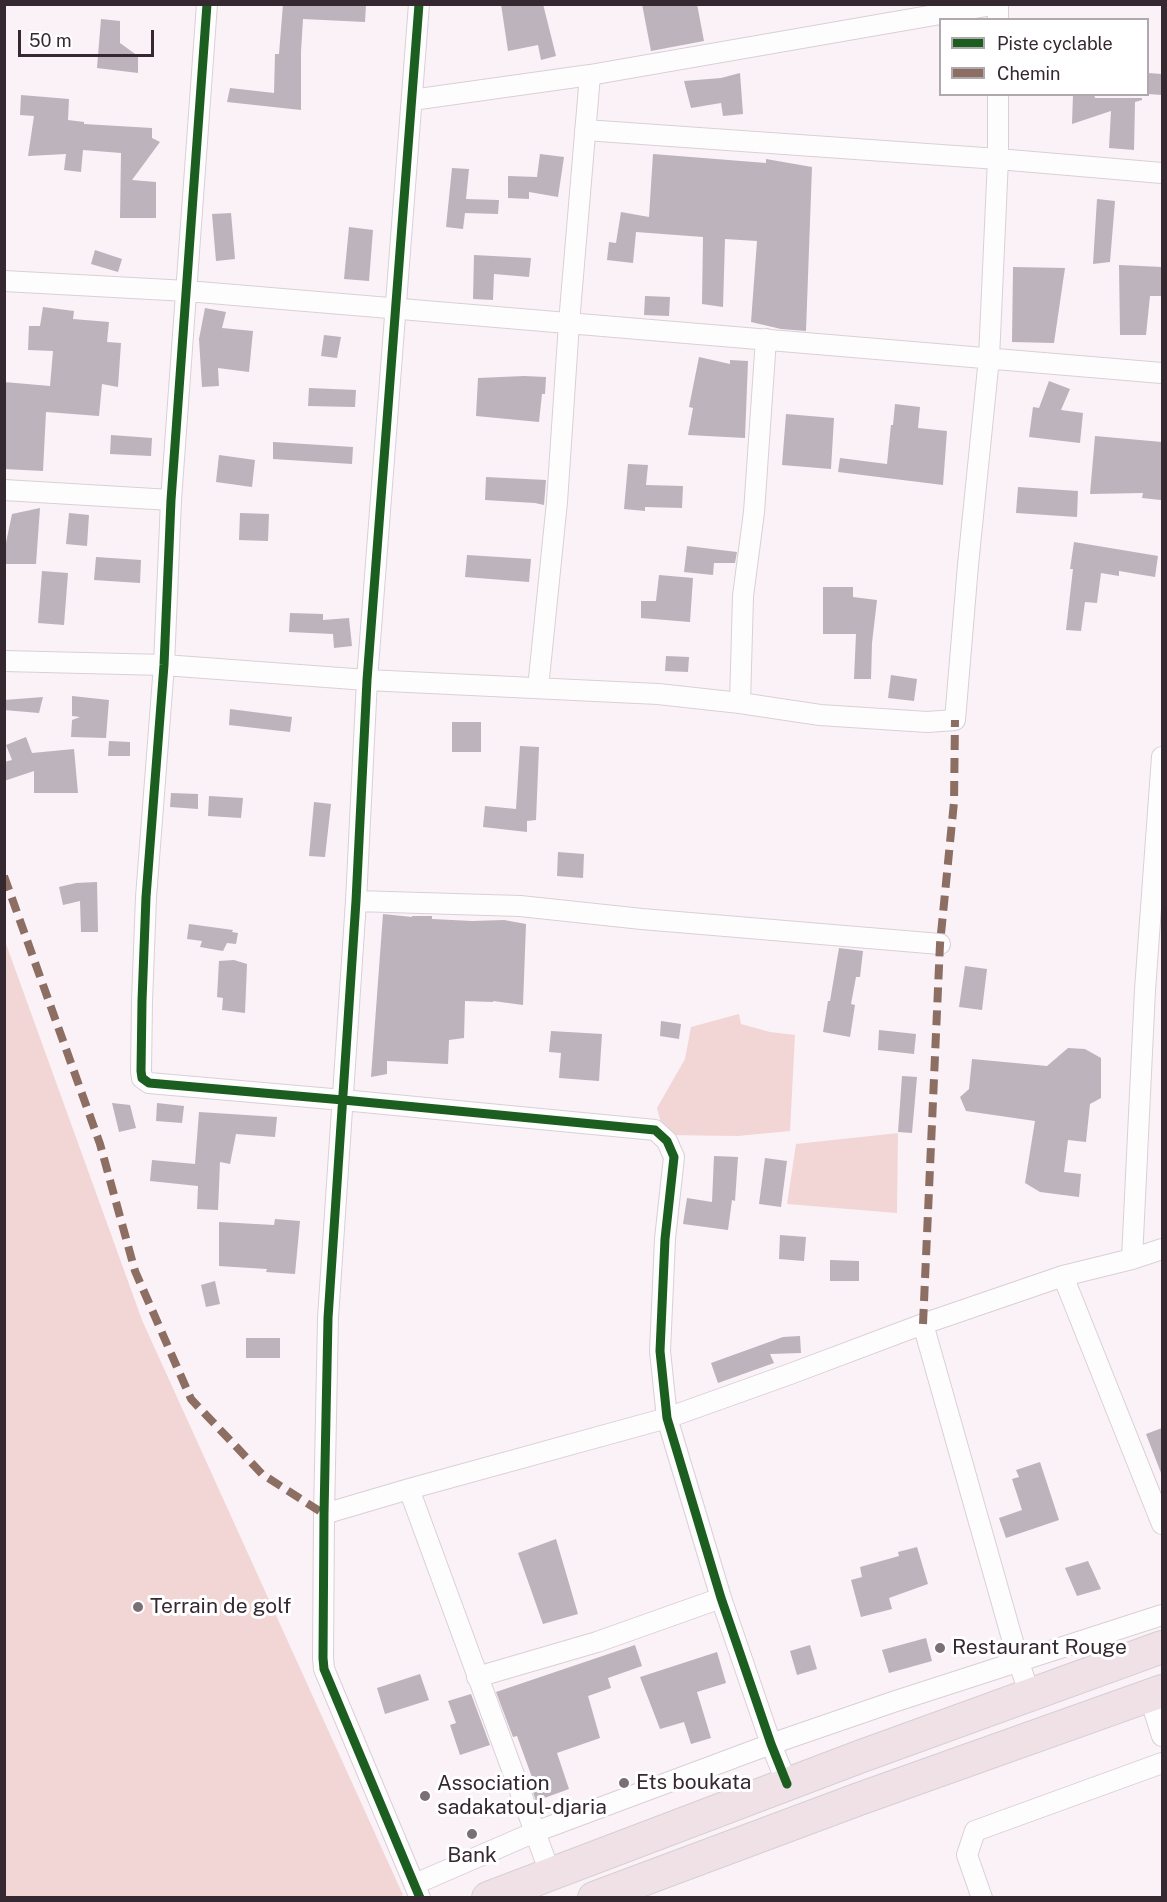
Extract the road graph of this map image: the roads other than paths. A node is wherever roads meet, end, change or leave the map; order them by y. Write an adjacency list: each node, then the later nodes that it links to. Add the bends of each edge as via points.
1 (207, 4): 11 (street)
2 (419, 4): 6 (street)
3 (998, 18): 4 (street, via 998,4)
4 (590, 75): 6 (street); 7 (street)
5 (998, 96): 8 (street)
6 (412, 100): 12 (street)
7 (585, 130): 8 (street); 13 (street)
8 (998, 159): 9 (street); 15 (street)
9 (1162, 173)
10 (4, 281): 11 (street)
11 (187, 291): 12 (street); 18 (street)
12 (394, 308): 13 (street); 21 (street)
13 (569, 323): 14 (street); 22 (street, via 557,502)
14 (766, 339): 15 (street); 23 (street, via 754,512 743,596)
15 (989, 358): 16 (street); 23 (street, via 955,720 927,722 820,715)
16 (1162, 373)
17 (4, 490): 18 (street)
18 (171, 500): 20 (street)
19 (4, 661): 20 (street)
20 (164, 665): 21 (street); 27 (street, via 146,897 142,1078 149,1083)
21 (367, 680): 22 (street); 25 (street)
22 (538, 688): 23 (street)
23 (740, 703)
24 (1162, 757): 29 (street, via 1145,990)
25 (356, 901): 26 (street, via 520,906); 27 (street)
26 (940, 944)
27 (343, 1100): 32 (street, via 655,1130 662,1135 674,1157 660,1319); 34 (street, via 328,1318)
28 (1162, 1249): 29 (street)
29 (1132, 1259): 30 (street)
30 (1063, 1276): 31 (street); 35 (street)
31 (923, 1324): 32 (street); 39 (street)
32 (668, 1418): 33 (street); 36 (street)
33 (409, 1489): 34 (street); 40 (street)
34 (324, 1514): 49 (street, via 324,1669)
35 (1162, 1524)
36 (721, 1598): 40 (street, via 597,1642); 44 (street)
37 (1162, 1615): 39 (street)
38 (1162, 1647): 42 (highway)
39 (1019, 1663): 42 (street); 44 (street)
40 (477, 1677): 47 (street)
41 (1156, 1693): 43 (street); 51 (highway)
42 (1030, 1695): 46 (highway)
43 (1162, 1736)
44 (771, 1744): 46 (street); 47 (street)
45 (1162, 1762): 52 (street, via 975,1831 967,1855)
46 (787, 1784): 48 (highway)
47 (535, 1832): 48 (street); 49 (street)
48 (550, 1873): 50 (highway)
49 (418, 1891)
50 (488, 1898)
51 (594, 1898)
52 (982, 1898)

